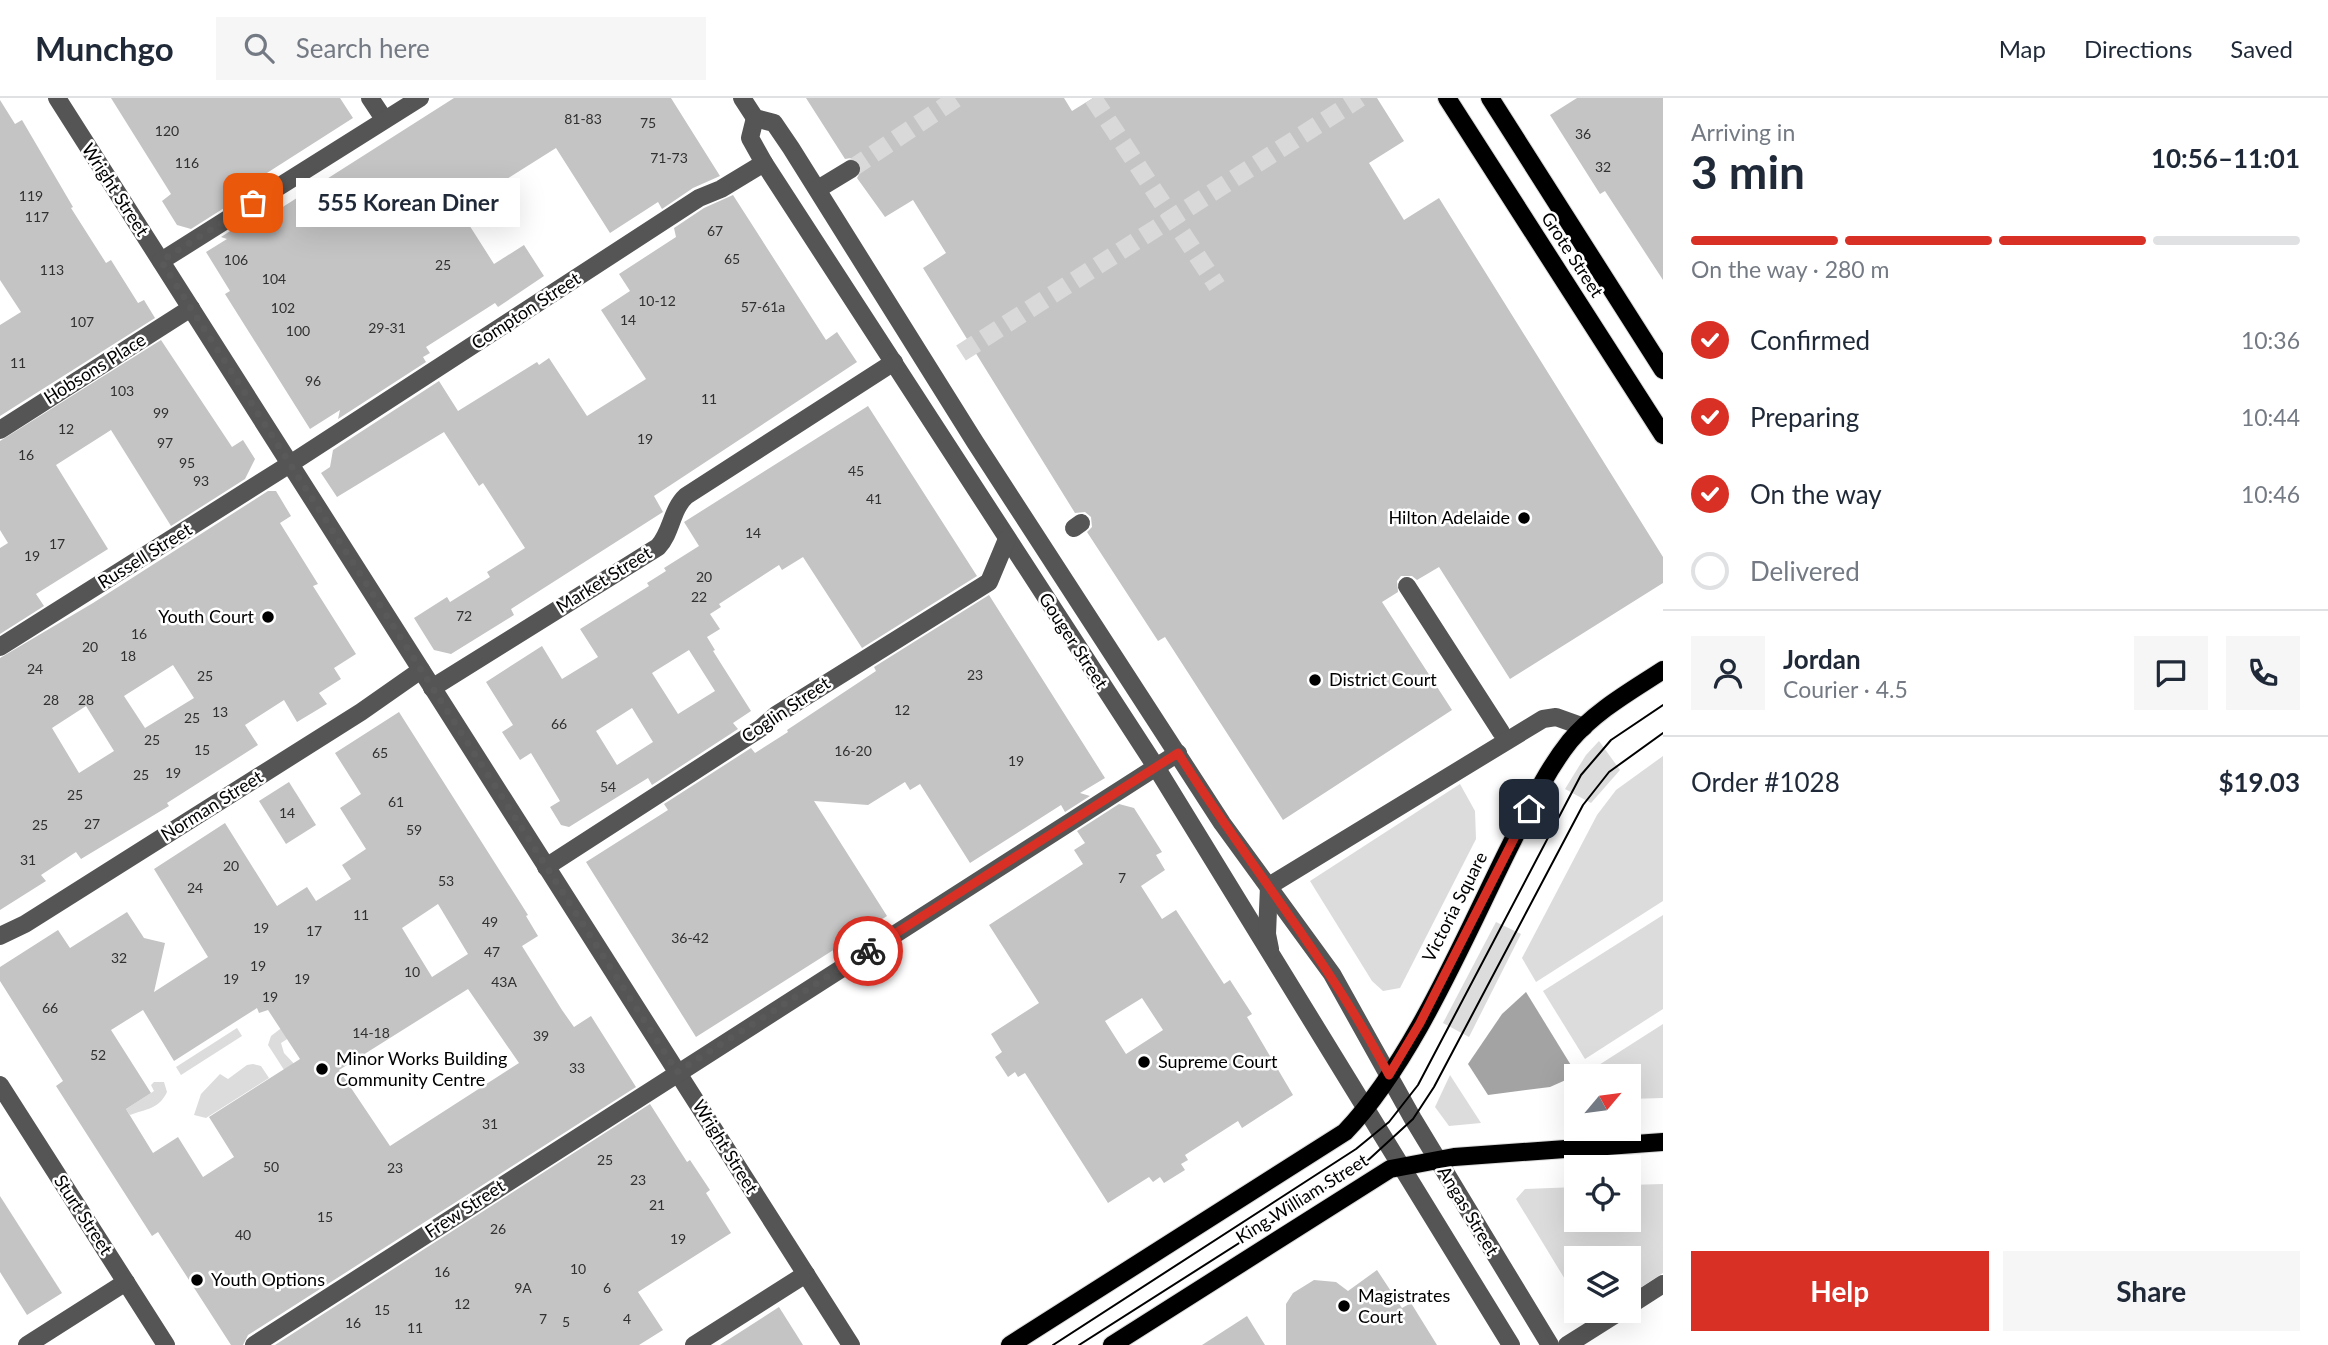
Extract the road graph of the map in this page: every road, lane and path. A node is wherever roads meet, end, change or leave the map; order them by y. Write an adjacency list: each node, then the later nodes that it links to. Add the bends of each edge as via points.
1 (57, 98): 12 (street, Wright Street)
2 (370, 98): 8 (street)
3 (420, 98): 8 (street)
4 (742, 98): 7 (street, Gouger Street)
5 (1447, 98): 17 (main road, Grote Street)
6 (1490, 98): 15 (main road, Grote Street)
7 (755, 118): 9 (street, Gouger Street, via 750,138); 11 (street, Gouger Street, via 774,123)
8 (384, 119): 12 (street)
9 (764, 163): 14 (street, Gouger Street); 18 (street, Compton Street, via 699,198)
10 (851, 169): 11 (street)
11 (818, 188): 27 (street, Gouger Street, via 975,442)
12 (161, 261): 13 (street, Wright Street)
13 (191, 308): 16 (street, Hobsons Place); 18 (street, Wright Street)
14 (894, 362): 19 (street, Gouger Street); 24 (street, Market Street, via 686,496 678,503 666,539 658,547)
15 (1663, 370)
16 (0, 430)
17 (1663, 435)
18 (290, 464): 21 (street, Russell Street); 22 (street, Wright Street)
19 (1007, 539): 28 (street, Gouger Street); 29 (street, Coglin Street, via 989,582)
20 (1407, 586): 26 (street)
21 (0, 647)
22 (421, 670): 24 (street, Wright Street); 31 (street, Norman Street)
23 (1663, 670): 25 (main road, Victoria Square)
24 (432, 688): 29 (street, Wright Street)
25 (1584, 727): 30 (street, via 1556,717 1542,719); 34 (main road, Victoria Square, via 1541,785)
26 (1501, 732)
27 (1178, 753): 28 (street, Frew Street); 30 (street, Gouger Street)
28 (1156, 767): 32 (street, Gouger Street); 33 (street, Frew Street)
29 (546, 867): 33 (street, Wright Street)
30 (1269, 886): 32 (street, via 1267,934); 34 (street, Gouger Street, via 1332,974)
31 (0, 936)
32 (1277, 964): 36 (street, Gouger Street)
33 (677, 1072): 40 (street, Wright Street); 47 (street, Frew Street)
34 (1389, 1075): 36 (main road, Victoria Square); 38 (street, Angas Street)
35 (0, 1084): 41 (street, Sturt Street)
36 (1366, 1108): 39 (street, Gouger Street); 50 (main road, King William Street, via 1345,1132)
37 (1663, 1142): 38 (main road, King William Street)
38 (1437, 1159): 39 (main road, King William Street); 53 (street, Angas Street)
39 (1402, 1165): 51 (main road, King William Street, via 1375,1177); 52 (street, Angas Street)
40 (806, 1274): 48 (street); 49 (street, Wright Street)
41 (126, 1282): 45 (street); 46 (street, Sturt Street)
42 (1663, 1284): 43 (street)
43 (1641, 1298)
44 (1602, 1323): 54 (street)
45 (27, 1345)
46 (166, 1345)
47 (254, 1345)
48 (694, 1345)
49 (851, 1345)
50 (1010, 1345)
51 (1112, 1345)
52 (1511, 1345)
53 (1550, 1345)
54 (1567, 1345)

